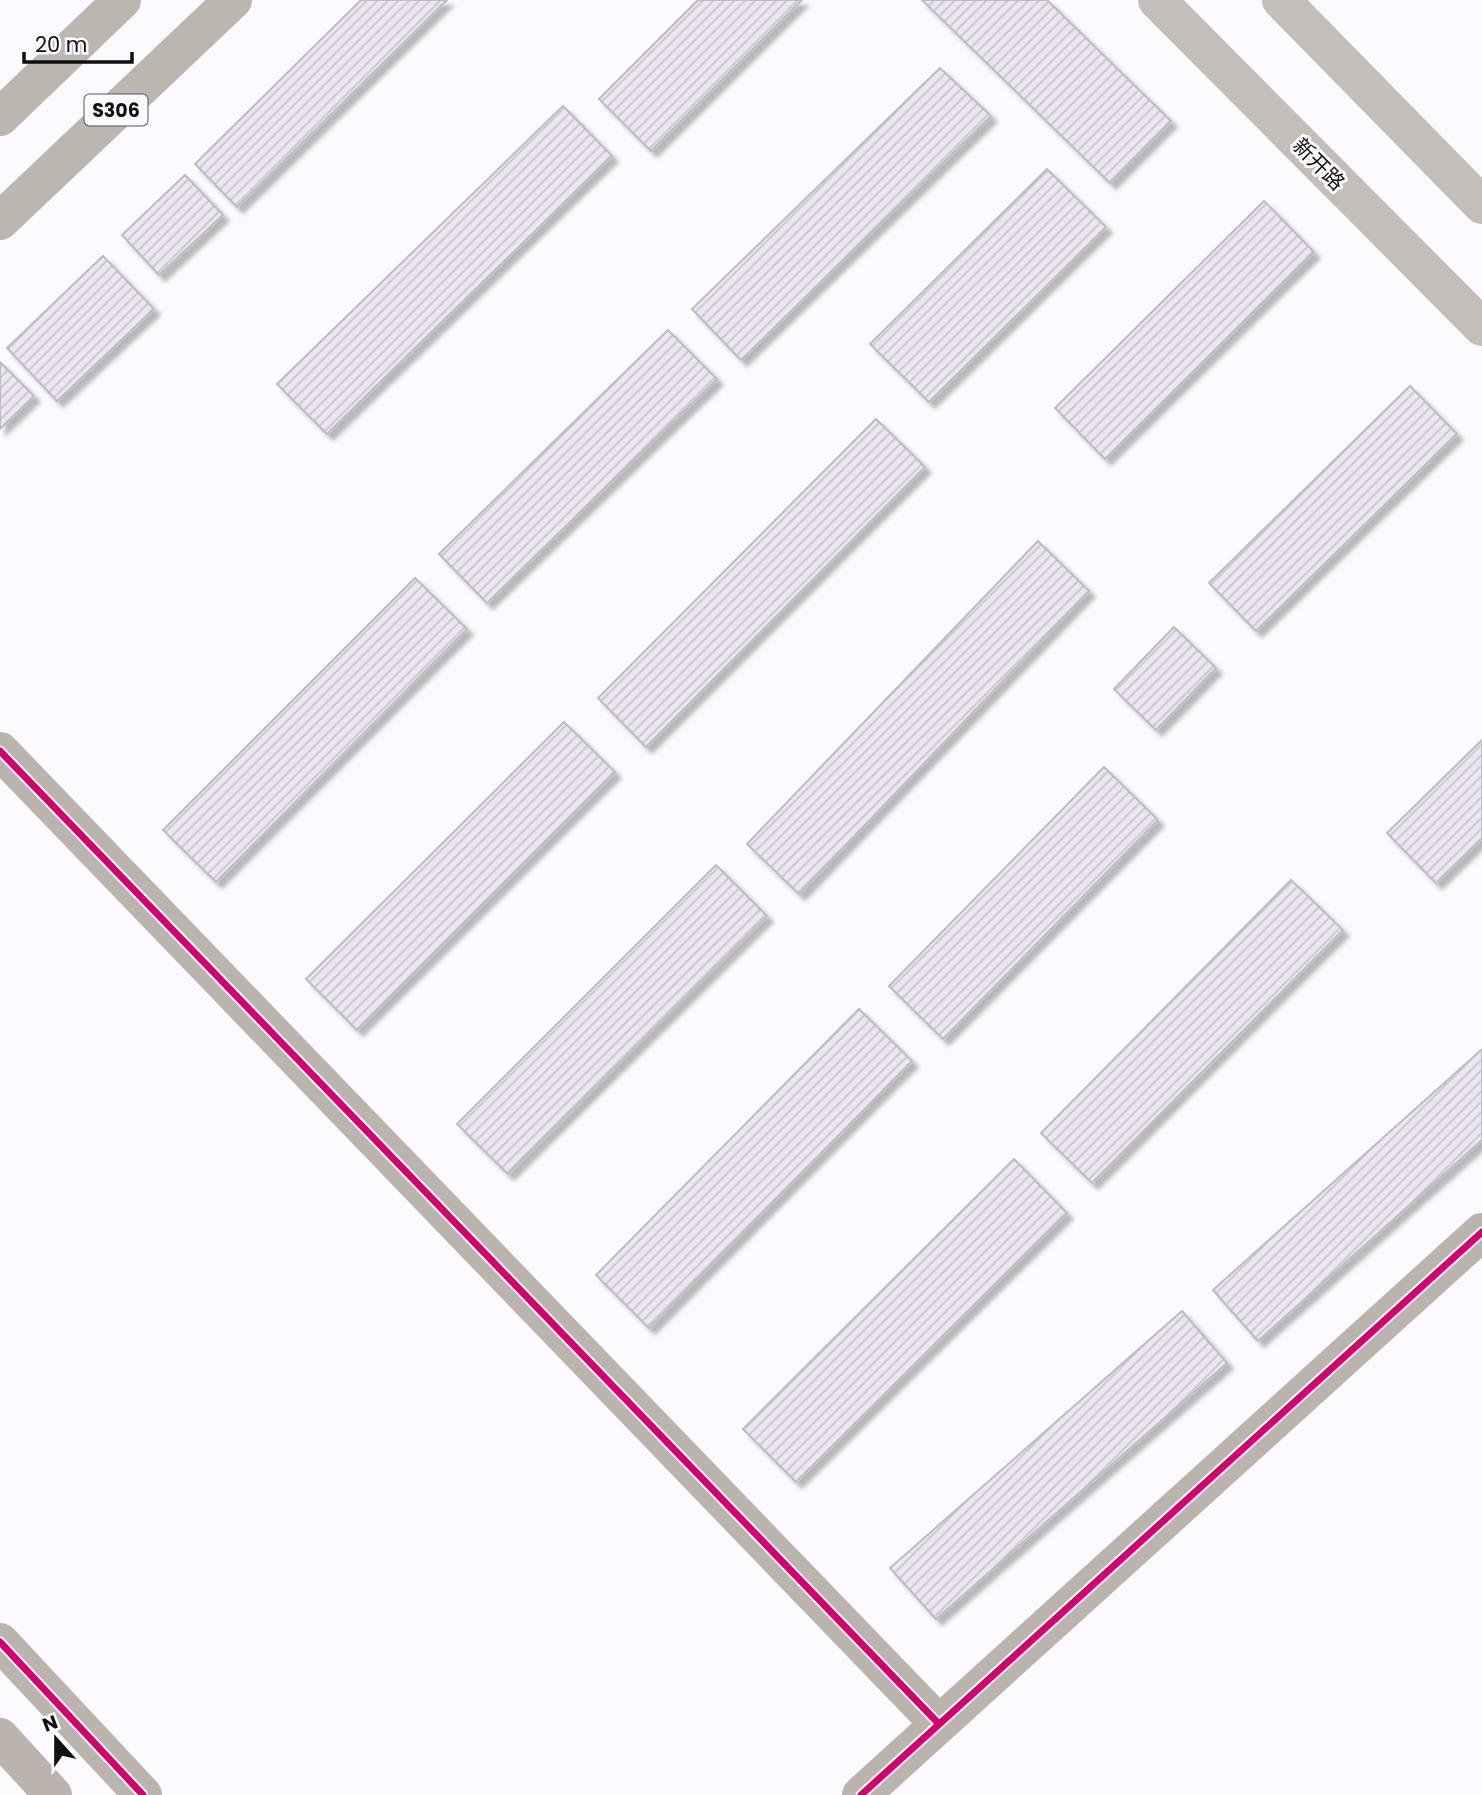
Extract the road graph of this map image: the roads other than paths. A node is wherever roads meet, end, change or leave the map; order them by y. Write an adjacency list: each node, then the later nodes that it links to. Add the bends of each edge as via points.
1 (122, 0): 5 (main road)
2 (233, 0): 7 (main road, S306)
3 (1157, 0): 8 (main road, 新开路)
4 (1281, 0): 6 (main road)
5 (0, 117)
6 (1482, 205)
7 (0, 221)
8 (1482, 327)
9 (0, 751): 12 (street)
10 (1482, 1232): 12 (street)
11 (0, 1643): 15 (street)
12 (939, 1724): 16 (street)
13 (0, 1737): 14 (street)
14 (53, 1795)
15 (143, 1795)
16 (861, 1795)

